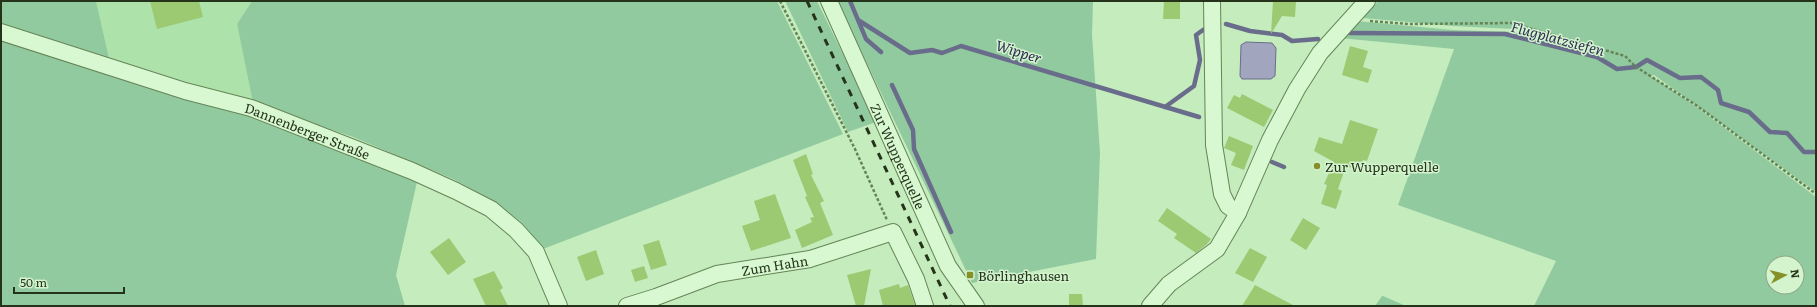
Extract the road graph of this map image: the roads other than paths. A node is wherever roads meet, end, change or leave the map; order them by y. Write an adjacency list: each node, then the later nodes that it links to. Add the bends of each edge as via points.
1 (829, 1): 10 (street, Zur Wupperquelle, via 948,266)
2 (1212, 1): 5 (street, via 1214,145 1222,194 1228,206)
3 (1367, 1): 5 (street, via 1320,53 1297,89 1270,140)
4 (1, 32): 7 (street, Dannenberger Straße, via 185,91 251,108 412,170 456,191 491,209 516,230 536,252)
5 (1238, 213): 11 (street, via 1217,249 1169,284)
6 (658, 302): 8 (street, Zum Hahn); 9 (street, Zum Hahn, via 717,274 810,259 893,232 914,275)
7 (559, 306)
8 (627, 306)
9 (925, 306)
10 (976, 306)
11 (1150, 306)

